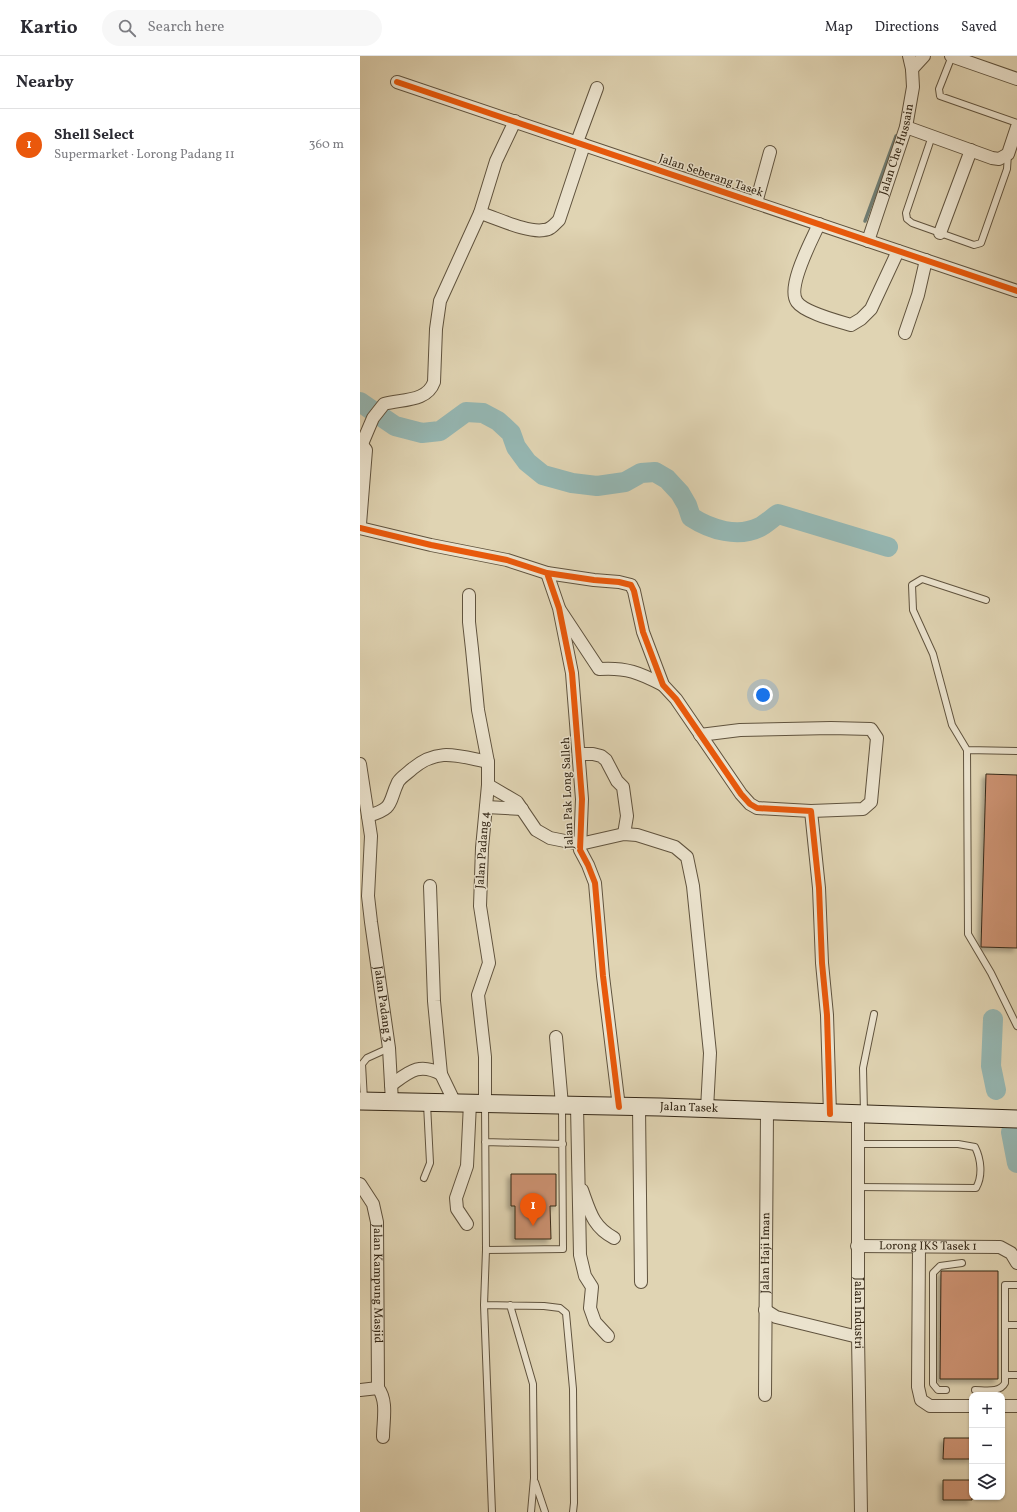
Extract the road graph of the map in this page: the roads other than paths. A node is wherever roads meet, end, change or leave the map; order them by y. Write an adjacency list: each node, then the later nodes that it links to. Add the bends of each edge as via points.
1 (909, 56): 4 (street, Jalan Che Hussain)
2 (924, 56): 4 (street)
3 (952, 56): 5 (street); 9 (lane, via 939,89 940,96)
4 (912, 69): 10 (street, Jalan Che Hussain, via 913,87)
5 (1017, 79)
6 (397, 82): 8 (street, Jalan Seberang Tasek)
7 (597, 88): 13 (street)
8 (514, 121): 13 (street, Jalan Seberang Tasek); 18 (street, via 496,162)
9 (1017, 123)
10 (906, 127): 12 (street); 21 (street, Jalan Che Hussain)
11 (1017, 127): 16 (street)
12 (932, 136): 14 (street); 20 (lane, via 906,213 907,219 912,223)
13 (581, 143): 17 (street, Jalan Seberang Tasek); 18 (street, via 559,220 551,228 543,231 523,227)
14 (971, 150): 16 (street, via 999,159); 20 (street)
15 (770, 152): 17 (street)
16 (1008, 154): 20 (lane, via 1007,169 981,243 974,245)
17 (756, 203): 19 (street, Jalan Seberang Tasek)
18 (480, 213): 26 (street, via 440,301 434,382 431,390 425,395 384,404 373,418)
19 (819, 224): 21 (street, Jalan Seberang Tasek); 22 (street, via 797,275 794,296 798,304 822,317 851,325 861,319 871,309)
20 (940, 233)
21 (868, 241): 22 (street, Jalan Seberang Tasek)
22 (898, 251): 23 (street, Jalan Seberang Tasek)
23 (926, 260): 24 (street, Jalan Seberang Tasek); 25 (street)
24 (1017, 290)
25 (905, 333)
26 (361, 443): 27 (street, via 366,450)
27 (360, 524)
28 (360, 528): 29 (street, via 507,560)
29 (547, 573): 32 (street, Jalan Pak Long Salleh); 33 (street, via 630,585 634,591 643,632)
30 (469, 595): 38 (street, Jalan Padang 4, via 469,622 478,710)
31 (986, 600): 35 (lane, via 922,579 912,584 914,610 933,654 952,725)
32 (559, 608): 33 (street, via 599,669 616,668 638,672); 37 (street, Jalan Pak Long Salleh, via 572,673)
33 (663, 686): 34 (street, via 676,699)
34 (700, 735): 43 (street, via 750,804 762,809); 43 (street, via 740,730 871,729 877,738 871,802 863,809)
35 (967, 750): 36 (lane); 50 (lane, via 968,934)
36 (1017, 751)
37 (579, 754): 45 (street, via 601,756 623,787 627,816); 46 (street, Jalan Pak Long Salleh, via 582,799)
38 (488, 762): 40 (street, Jalan Padang 4); 44 (street, via 447,753 433,756 399,780 391,805 380,813)
39 (360, 764): 44 (street, Jalan Padang 3)
40 (488, 785): 41 (street, Jalan Padang 4); 42 (street, via 517,802)
41 (486, 807): 42 (street); 57 (street, Jalan Padang 4, via 480,906 489,963 478,996 484,1057)
42 (522, 810): 46 (street, via 536,830 550,838)
43 (811, 811): 63 (street, via 827,1015)
44 (368, 816): 48 (street, Jalan Padang 3, via 371,836)
45 (624, 834): 46 (street); 61 (street, via 637,835 675,847 687,856 710,1053)
46 (580, 844): 59 (street, Jalan Pak Long Salleh, via 580,850 595,883 602,976)
47 (430, 886): 53 (street, via 434,1000)
48 (364, 896): 52 (street, Jalan Padang 3)
49 (874, 1014): 64 (lane, via 863,1068)
50 (1017, 1026)
51 (556, 1037): 58 (street)
52 (389, 1048): 54 (street, Jalan Padang 3); 55 (lane, via 367,1058 362,1064)
53 (441, 1074): 54 (street, via 430,1068 419,1068 407,1073); 57 (street)
54 (392, 1093): 55 (main road, Jalan Tasek); 56 (main road, Jalan Tasek)
55 (362, 1101)
56 (427, 1102): 57 (main road, Jalan Tasek); 69 (lane, via 430,1163)
57 (470, 1103): 58 (main road, Jalan Tasek); 66 (lane); 73 (street, Jalan Padang 4, via 467,1166 456,1198 457,1209)
58 (570, 1105): 59 (main road, Jalan Tasek); 67 (lane); 71 (street)
59 (619, 1106): 60 (main road, Jalan Tasek)
60 (639, 1107): 61 (main road, Jalan Tasek); 80 (street)
61 (707, 1109): 62 (main road, Jalan Tasek)
62 (767, 1112): 63 (main road, Jalan Tasek); 84 (street, Jalan Haji Iman)
63 (830, 1114): 64 (main road, Jalan Tasek)
64 (861, 1115): 65 (main road, Jalan Tasek); 68 (street, Jalan Industri)
65 (1017, 1119)
66 (485, 1142): 67 (lane); 77 (lane)
67 (563, 1144): 77 (lane, via 563,1249)
68 (858, 1144): 72 (street, Jalan Industri); 72 (lane, via 958,1144 975,1147 981,1172 976,1188)
69 (424, 1178)
70 (360, 1184): 93 (street, Jalan Kampung Masjid, via 373,1204 377,1222)
71 (579, 1184): 74 (street, via 593,1218 602,1232); 87 (street, via 580,1255 585,1276 592,1287 590,1308 595,1322)
72 (858, 1187): 75 (street, Jalan Industri)
73 (467, 1224)
74 (614, 1238)
75 (857, 1246): 76 (street, Lorong IKS Tasek 1); 88 (street, Jalan Industri)
76 (919, 1247): 79 (street, Lorong IKS Tasek 1, via 1000,1247 1011,1253); 90 (street)
77 (486, 1250): 82 (lane)
78 (962, 1263): 89 (lane, via 940,1266 933,1273)
79 (1017, 1263)
80 (641, 1282)
81 (1017, 1285): 85 (lane, via 1005,1285)
82 (484, 1305): 83 (lane); 103 (lane)
83 (510, 1305): 102 (lane, via 533,1384); 106 (lane, via 560,1308 566,1313 573,1389)
84 (765, 1310): 88 (street, via 776,1317); 97 (street, Jalan Haji Iman)
85 (1005, 1325): 86 (lane); 91 (lane)
86 (1017, 1325)
87 (608, 1336)
88 (858, 1337): 107 (street, Jalan Industri)
89 (933, 1353): 90 (lane); 95 (lane, via 933,1384 938,1390)
90 (918, 1354): 98 (street, via 918,1387 921,1400 930,1406)
91 (1005, 1375): 92 (lane); 96 (lane, via 1003,1388)
92 (1017, 1375)
93 (378, 1388): 94 (street); 101 (street, Jalan Kampung Masjid, via 384,1401)
94 (360, 1390)
95 (946, 1390)
96 (975, 1390)
97 (765, 1395)
98 (969, 1406)
99 (1005, 1406): 100 (street)
100 (1017, 1406)
101 (383, 1436)
102 (534, 1478): 104 (lane); 105 (lane)
103 (492, 1512)
104 (530, 1512)
105 (545, 1512)
106 (573, 1512)
107 (861, 1512)

